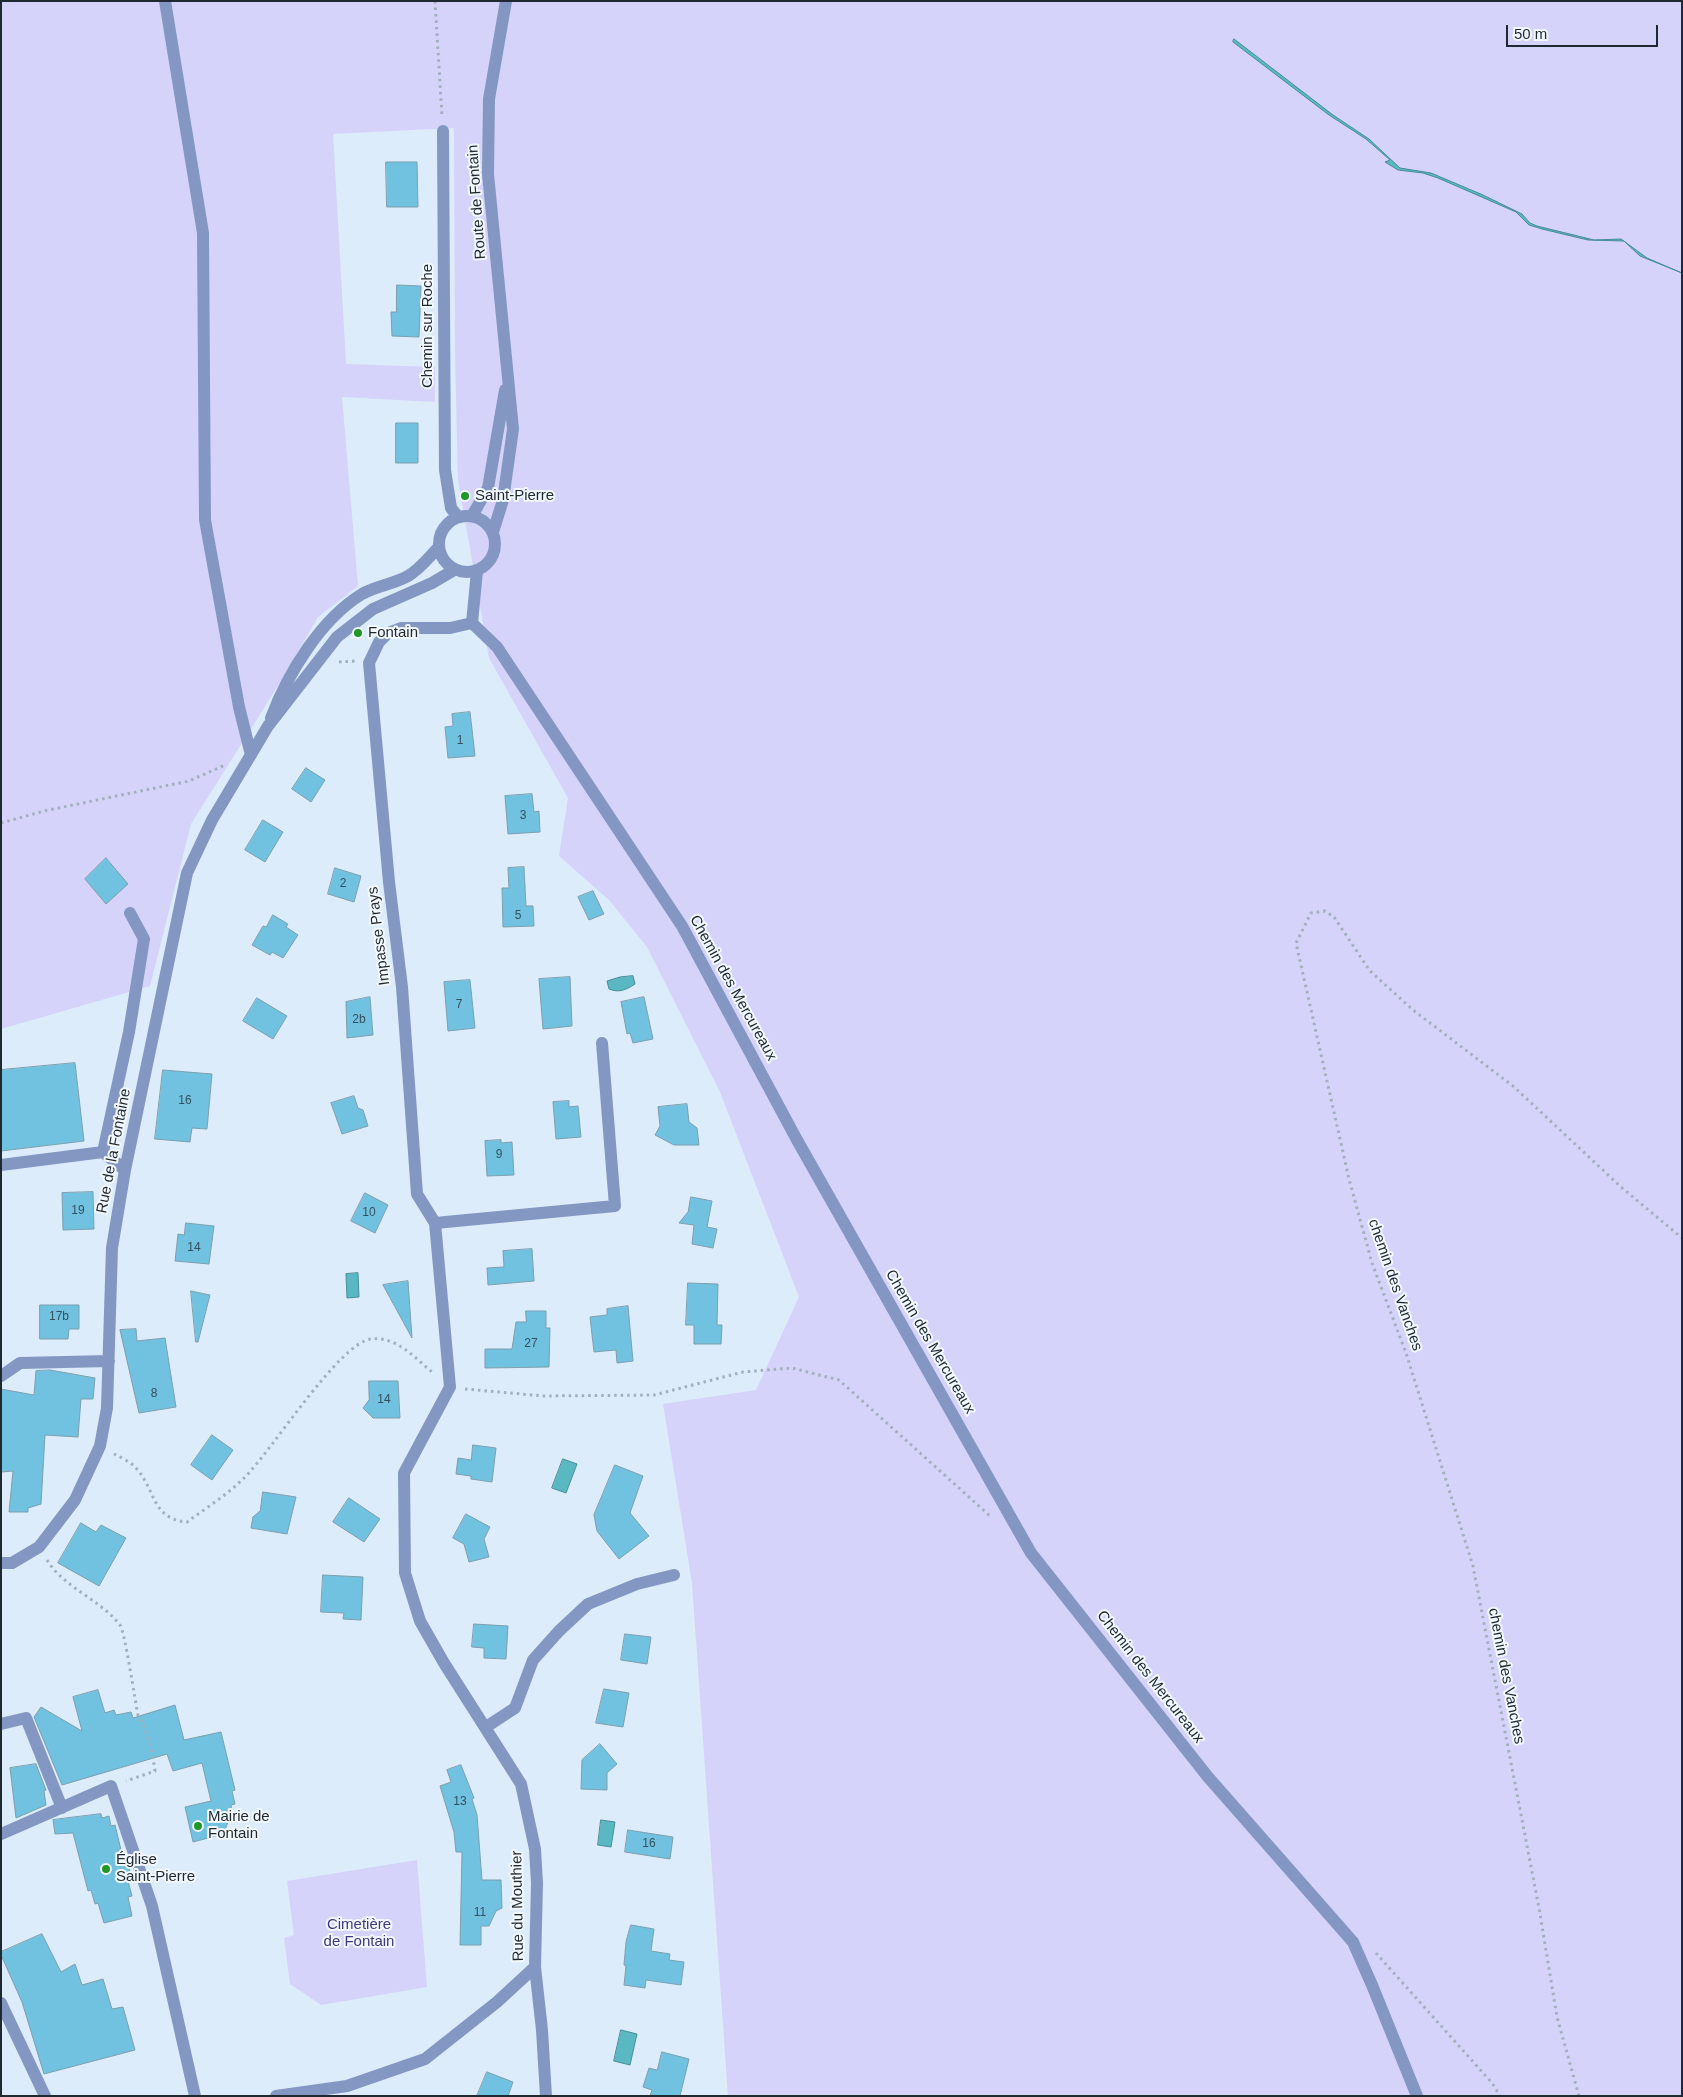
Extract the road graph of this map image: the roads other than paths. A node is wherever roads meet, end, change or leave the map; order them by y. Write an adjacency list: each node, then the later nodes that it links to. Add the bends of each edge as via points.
1 (165, 1): 13 (street, via 203,233 205,520 239,708)
2 (506, 1): 4 (street, Route de Fontain, via 489,99 488,174)
3 (443, 131): 6 (street, Chemin sur Roche, via 445,470 451,508)
4 (508, 372): 5 (street, Route de Fontain, via 488,488); 7 (street, Route de Fontain, via 513,429 504,500)
5 (472, 516): 6 (street); 7 (street, via 488,524)
6 (458, 517): 8 (street, via 443,529)
7 (493, 532): 10 (street, via 495,550 486,566)
8 (439, 548): 9 (street, via 441,557); 12 (street, Rue de la Fontaine, via 408,576 357,598 318,633 278,699)
9 (454, 570): 10 (street); 12 (street, Rue de la Fontaine, via 373,609 337,637)
10 (478, 571): 11 (street)
11 (472, 623): 19 (street, Impasse Prays, via 450,628 400,628 379,642 370,663 389,882 402,987 417,1194); 36 (street, Chemin des Mercureaux, via 502,655 682,926 797,1140 1031,1553 1208,1777 1353,1942)
12 (268, 726): 13 (street, Rue de la Fontaine)
13 (251, 755): 18 (street, Rue de la Fontaine, via 212,820 187,873)
14 (130, 913): 16 (street, via 144,938 129,1032)
15 (602, 1043): 19 (street, via 615,1206)
16 (102, 1152): 17 (street); 18 (street)
17 (1, 1165)
18 (125, 1170): 20 (street, Rue de la Fontaine, via 112,1248)
19 (434, 1223): 22 (street, Impasse Prays)
20 (109, 1361): 21 (street, via 20,1363); 23 (street, Rue de la Fontaine, via 107,1408 100,1446 75,1500 39,1547 12,1563)
21 (1, 1376)
22 (450, 1388): 26 (street, Rue du Mouthier, via 404,1474 405,1573 420,1621)
23 (1, 1563)
24 (674, 1575): 26 (street, via 637,1584 588,1604 533,1660 515,1708)
25 (1, 1724): 27 (street, via 26,1718)
26 (486, 1727): 29 (street, Rue du Mouthier, via 522,1784 537,1883)
27 (62, 1808): 28 (street); 33 (street, via 111,1786 152,1906)
28 (1, 1834)
29 (535, 1967): 31 (street, via 425,2059); 35 (street, Rue du Mouthier)
30 (1, 2003): 32 (street)
31 (320, 2093): 34 (street)
32 (44, 2095)
33 (196, 2096)
34 (276, 2096)
35 (546, 2096)
36 (1417, 2096)

